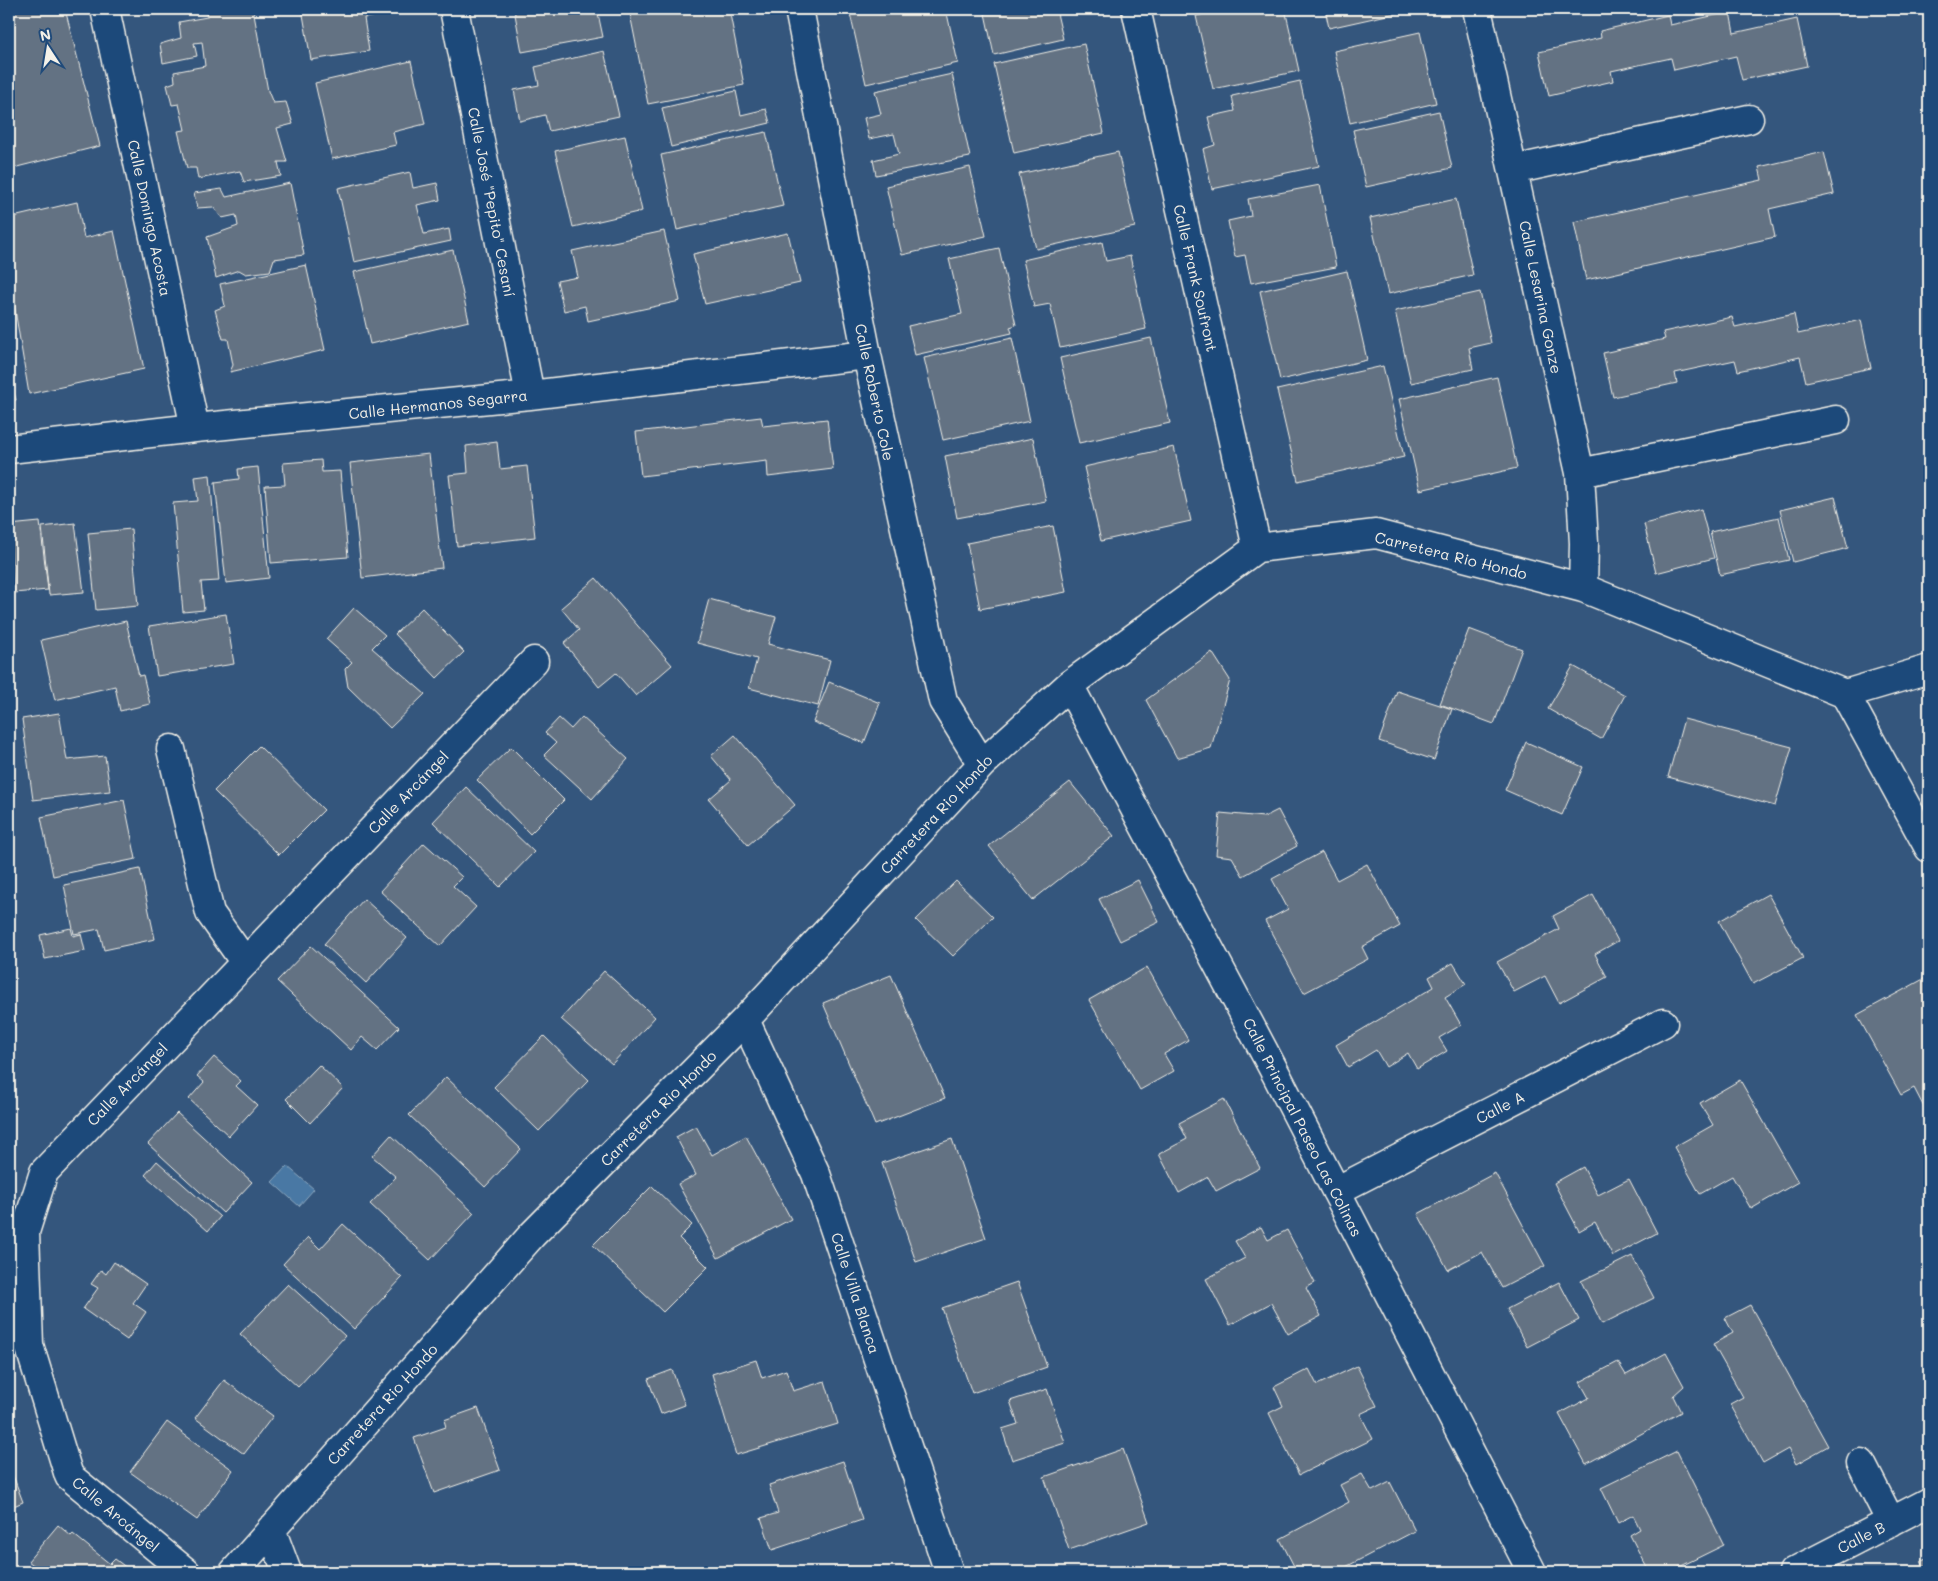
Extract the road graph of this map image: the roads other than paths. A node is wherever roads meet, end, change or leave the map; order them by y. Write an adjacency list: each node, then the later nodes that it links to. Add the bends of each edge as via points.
1 (105, 9): 11 (street, Calle Domingo Acosta)
2 (454, 9): 9 (street, Calle José "Pepito" Cesaní)
3 (798, 9): 8 (street, Calle Roberto Cole)
4 (1136, 9): 14 (street, Calle Frank Soufront)
5 (1477, 9): 7 (street, Calle Lesarina Gonze)
6 (1749, 119): 7 (street)
7 (1513, 170): 13 (street, Calle Lesarina Gonze)
8 (867, 355): 9 (street, Calle Hermanos Segarra); 21 (street, Calle Roberto Cole, via 943,702)
9 (530, 395): 11 (street, Calle Hermanos Segarra)
10 (1836, 420): 13 (street)
11 (195, 428): 12 (street, Calle Hermanos Segarra)
12 (9, 449)
13 (1580, 473): 15 (street, Calle Lesarina Gonze, via 1584,543)
14 (1257, 548): 15 (street, Carretera Rio Hondo, via 1376,534); 18 (street, Carretera Rio Hondo)
15 (1582, 588): 19 (street, Carretera Rio Hondo)
16 (534, 661): 23 (street, Calle Arcángel)
17 (1929, 669): 19 (street)
18 (1069, 685): 21 (street, Carretera Rio Hondo); 26 (street, Calle Principal Paseo Las Colinas)
19 (1845, 694): 22 (street)
20 (171, 749): 23 (street, via 210,913)
21 (982, 764): 24 (street, Carretera Rio Hondo)
22 (1929, 848)
23 (244, 961): 31 (street, Calle Arcángel, via 44,1172 25,1232 29,1345 69,1476)
24 (745, 1020): 30 (street, Carretera Rio Hondo, via 532,1235); 34 (street, Calle Villa Blanca, via 816,1174)
25 (1663, 1023): 26 (street, Calle A)
26 (1336, 1192): 35 (street, Calle Principal Paseo Las Colinas)
27 (1861, 1463): 29 (street)
28 (1929, 1502): 29 (street, Calle B)
29 (1891, 1522): 36 (street, Calle B)
30 (271, 1529): 32 (street, Carretera Rio Hondo); 33 (street)
31 (186, 1572)
32 (234, 1572)
33 (287, 1572)
34 (949, 1572)
35 (1532, 1572)
36 (1793, 1572)

